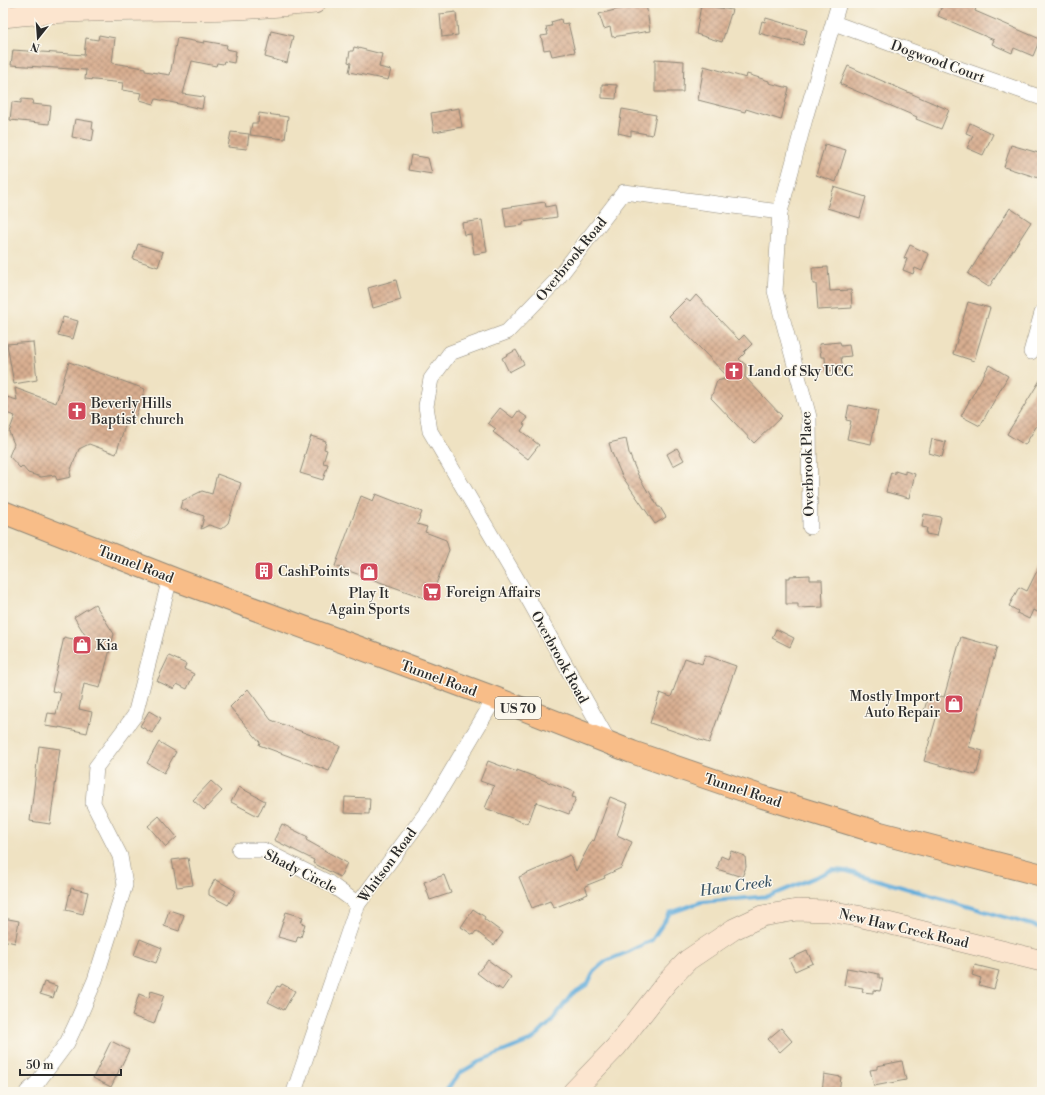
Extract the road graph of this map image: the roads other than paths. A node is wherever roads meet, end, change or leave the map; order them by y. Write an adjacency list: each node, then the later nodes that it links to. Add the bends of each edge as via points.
1 (315, 3): 3 (street, via 235,8)
2 (839, 3): 5 (street)
3 (195, 6): 4 (street, via 35,13)
4 (3, 17)
5 (834, 23): 6 (street, Dogwood Court); 7 (street)
6 (1042, 98)
7 (780, 212): 11 (street, Overbrook Place, via 775,290 809,417); 14 (street, Overbrook Road, via 624,192 555,282 507,332 450,353 431,378 426,406 430,431)
8 (1042, 313): 9 (street)
9 (1031, 352)
10 (3, 512): 12 (main road, Tunnel Road / US 70)
11 (810, 527)
12 (170, 578): 13 (main road, Tunnel Road / US 70); 19 (street, via 135,715 96,767 93,803 120,856 125,885 96,980 76,1024 67,1043 37,1083)
13 (495, 698): 14 (main road, Tunnel Road / US 70); 17 (street, Whitson Road, via 429,809)
14 (610, 744): 16 (main road, Tunnel Road / US 70, via 763,798 880,833)
15 (239, 850): 17 (street, Shady Circle, via 263,850 329,883)
16 (1042, 875)
17 (358, 904): 20 (street, Whitson Road)
18 (1042, 961): 21 (street, New Haw Creek Road, via 863,917 797,910 762,916 734,929 688,960 667,982 616,1047)
19 (27, 1092)
20 (294, 1092)
21 (573, 1092)

